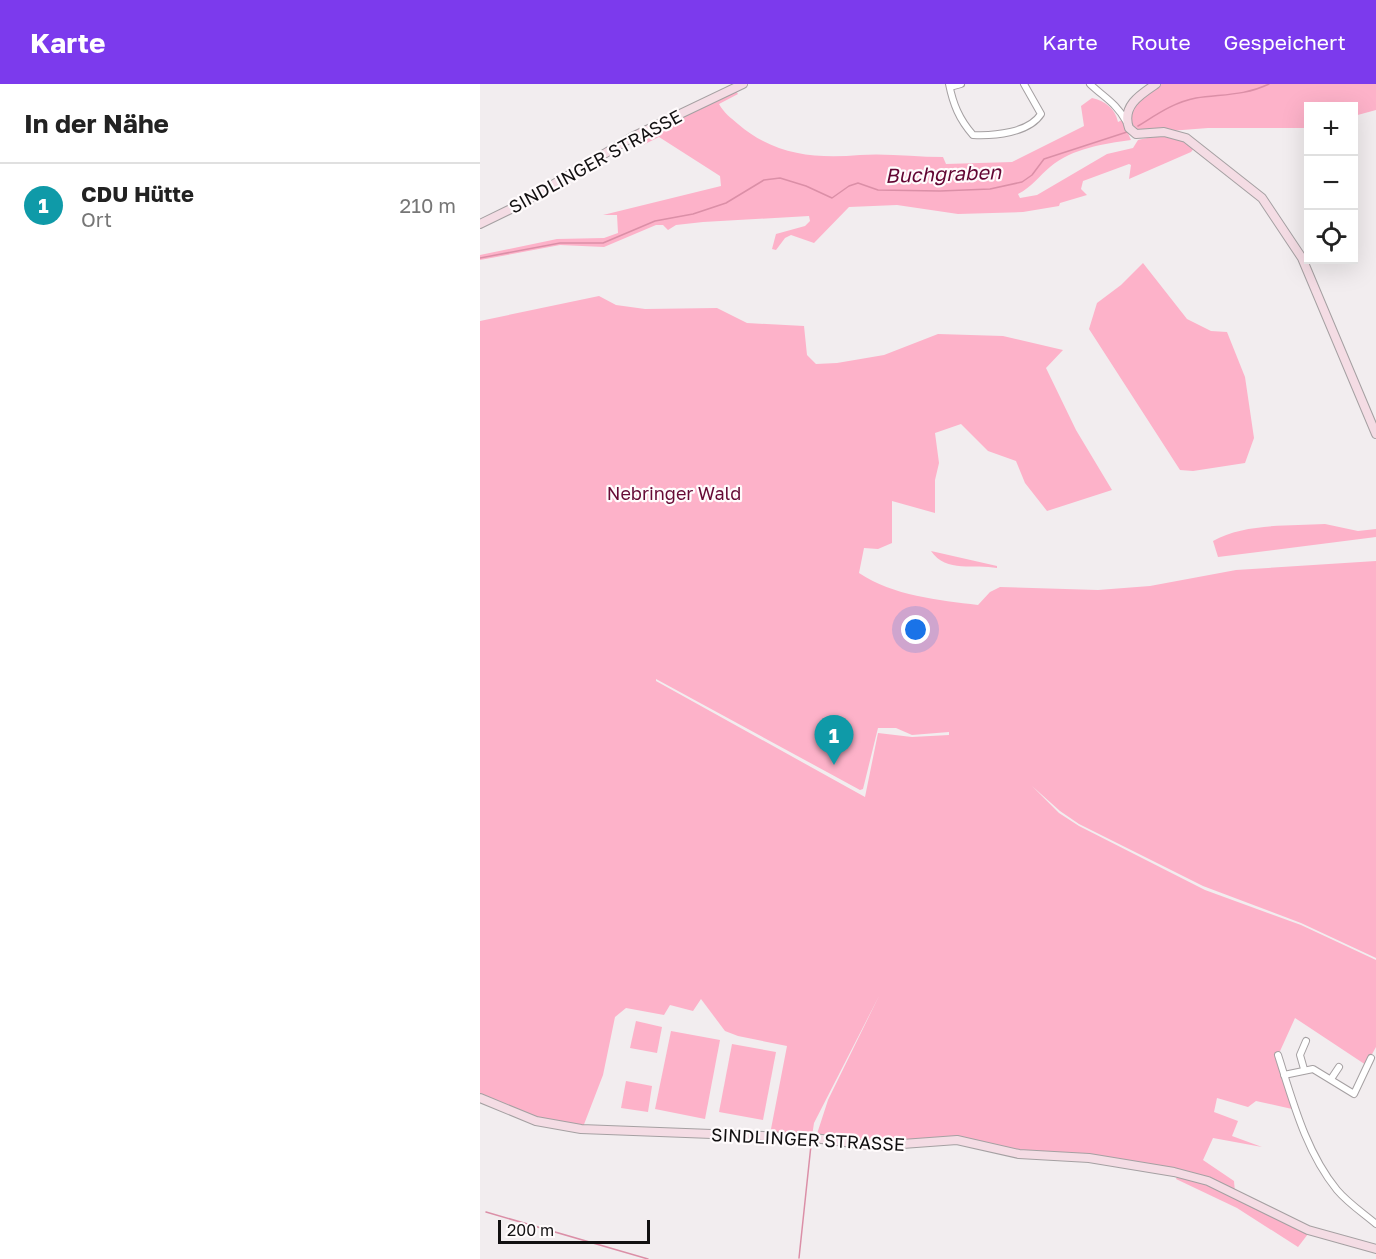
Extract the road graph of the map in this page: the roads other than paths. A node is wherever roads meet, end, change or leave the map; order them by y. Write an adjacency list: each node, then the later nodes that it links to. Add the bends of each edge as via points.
1 (743, 84): 8 (street, SINDLINGER STRASSE, via 628,139)
2 (961, 84): 6 (street)
3 (1024, 84): 6 (street, via 1041,114 1036,121 1001,134 973,135 954,107)
4 (1090, 84): 7 (street, via 1118,107)
5 (1156, 84): 7 (street, via 1130,106)
6 (949, 86)
7 (1127, 123): 9 (street, via 1136,134 1164,132 1186,138 1262,198 1302,258)
8 (480, 224)
9 (1376, 434)
10 (1306, 1041): 14 (street, via 1300,1055)
11 (1278, 1055): 15 (street)
12 (1371, 1058): 16 (street, via 1354,1094)
13 (1339, 1066): 16 (street)
14 (1304, 1069): 15 (street); 16 (street, via 1313,1069)
15 (1284, 1075): 18 (street, via 1303,1131 1331,1181 1340,1194)
16 (1331, 1079)
17 (480, 1098): 19 (street, SINDLINGER STRASSE, via 536,1121 581,1129 814,1138 875,1146 957,1140 1012,1153 1089,1158 1174,1172 1208,1181 1308,1230)
18 (1376, 1224)
19 (1376, 1249)

